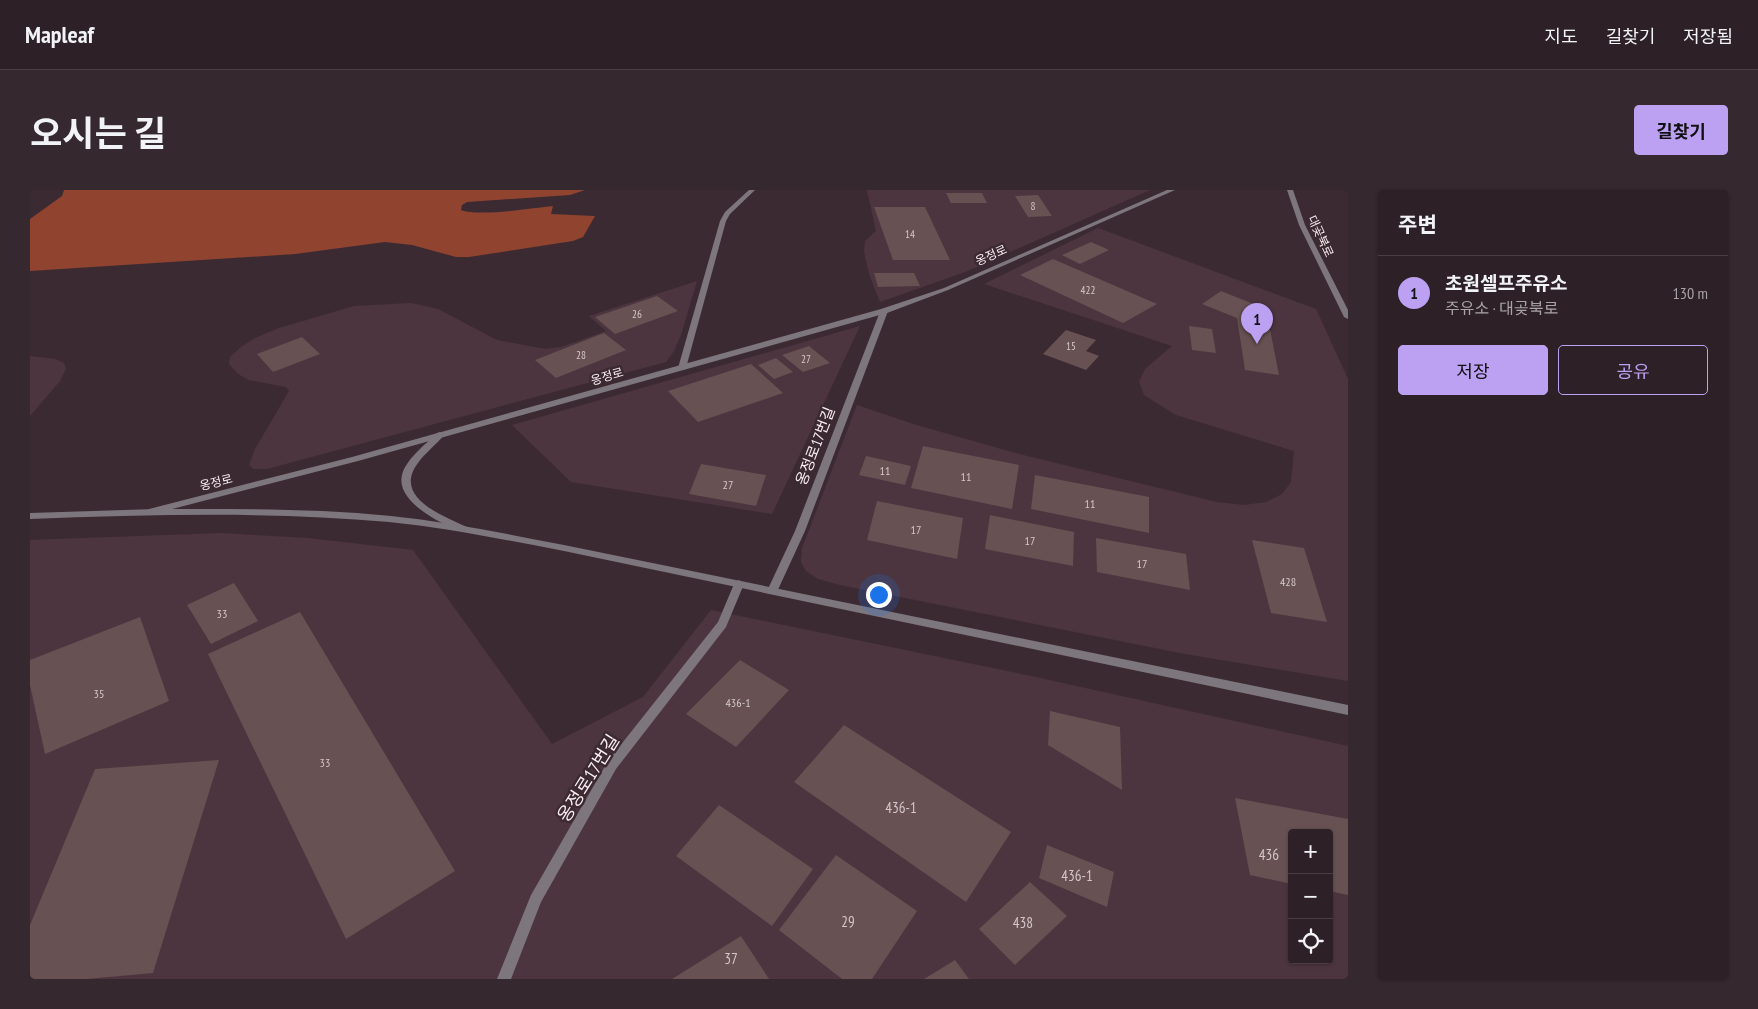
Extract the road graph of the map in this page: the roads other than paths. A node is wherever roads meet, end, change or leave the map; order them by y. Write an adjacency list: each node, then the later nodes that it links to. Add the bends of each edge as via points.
1 (752, 190): 6 (street, via 727,213)
2 (1172, 190): 4 (street, 옹정로, via 946,289)
3 (1290, 190): 5 (street, 대곶북로, via 1302,225)
4 (884, 311): 6 (street, 옹정로); 12 (street, 옹정로17번길, via 800,532)
5 (1348, 317)
6 (682, 368): 7 (street, 옹정로)
7 (440, 435): 8 (street, 옹정로); 10 (street, via 412,464 405,480 410,497 424,510)
8 (149, 512): 9 (street, 옹정로); 10 (street, via 259,511 368,517)
9 (30, 516)
10 (464, 529): 11 (street)
11 (739, 584): 12 (street); 14 (street, 옹정로17번길, via 722,624 612,765 536,898)
12 (772, 591): 13 (street)
13 (1348, 710)
14 (504, 979)

